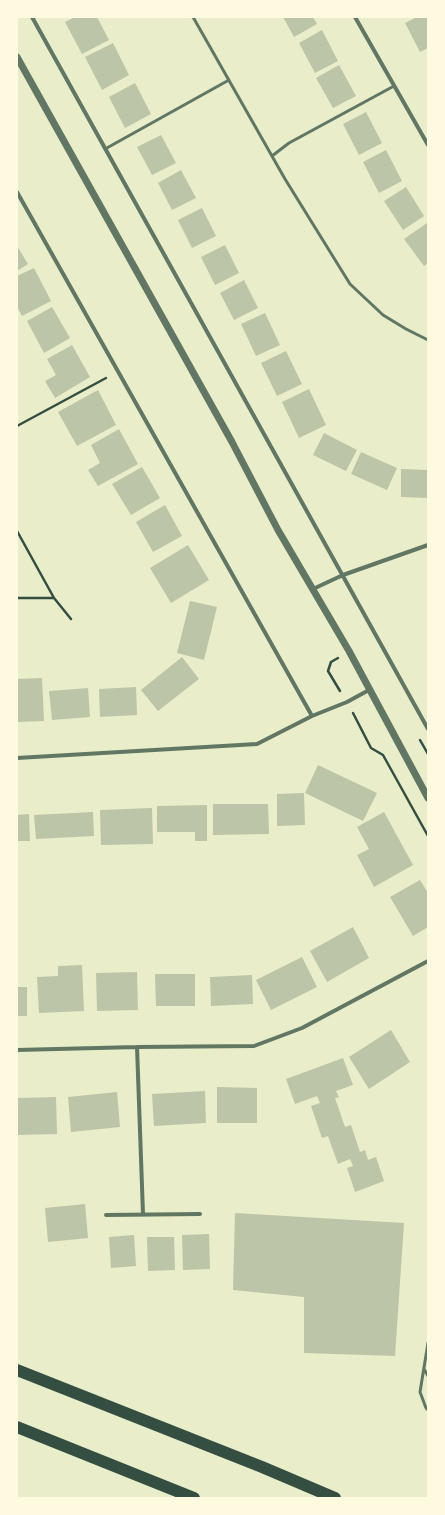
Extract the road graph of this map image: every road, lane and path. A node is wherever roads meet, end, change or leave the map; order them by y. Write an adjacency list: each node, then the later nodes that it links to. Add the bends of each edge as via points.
1 (32, 17): 8 (street)
2 (193, 17): 5 (lane)
3 (355, 17): 6 (street)
4 (17, 57): 17 (street)
5 (229, 80): 8 (lane); 9 (lane)
6 (394, 86): 7 (street); 9 (lane, via 289,143)
7 (428, 145)
8 (105, 149): 16 (street)
9 (272, 156): 11 (lane, via 350,284 383,315)
10 (17, 192): 12 (street)
11 (428, 340)
12 (117, 372): 13 (path); 25 (street)
13 (17, 426)
14 (17, 531): 19 (path)
15 (428, 545): 16 (street)
16 (343, 575): 17 (street); 26 (street)
17 (313, 589): 23 (street)
18 (17, 598): 19 (path)
19 (54, 598): 20 (path)
20 (71, 619)
21 (331, 662): 22 (path, via 328,671)
22 (338, 688)
23 (369, 690): 25 (street); 28 (street)
24 (352, 712): 29 (path, via 371,748 382,755)
25 (312, 716): 27 (street, via 257,744)
26 (428, 729)
27 (17, 758)
28 (428, 798)
29 (428, 836)
30 (428, 961): 31 (street, via 302,1028 265,1043 254,1046)
31 (137, 1047): 32 (street); 33 (street)
32 (17, 1050)
33 (143, 1214): 34 (street); 35 (street)
34 (200, 1214)
35 (106, 1215)
36 (428, 1343): 37 (lane)
37 (424, 1369): 39 (lane); 40 (lane, via 420,1392)
38 (17, 1370): 43 (highway)
39 (428, 1376)
40 (428, 1410)
41 (17, 1427): 42 (highway)
42 (194, 1498)
43 (336, 1498)

